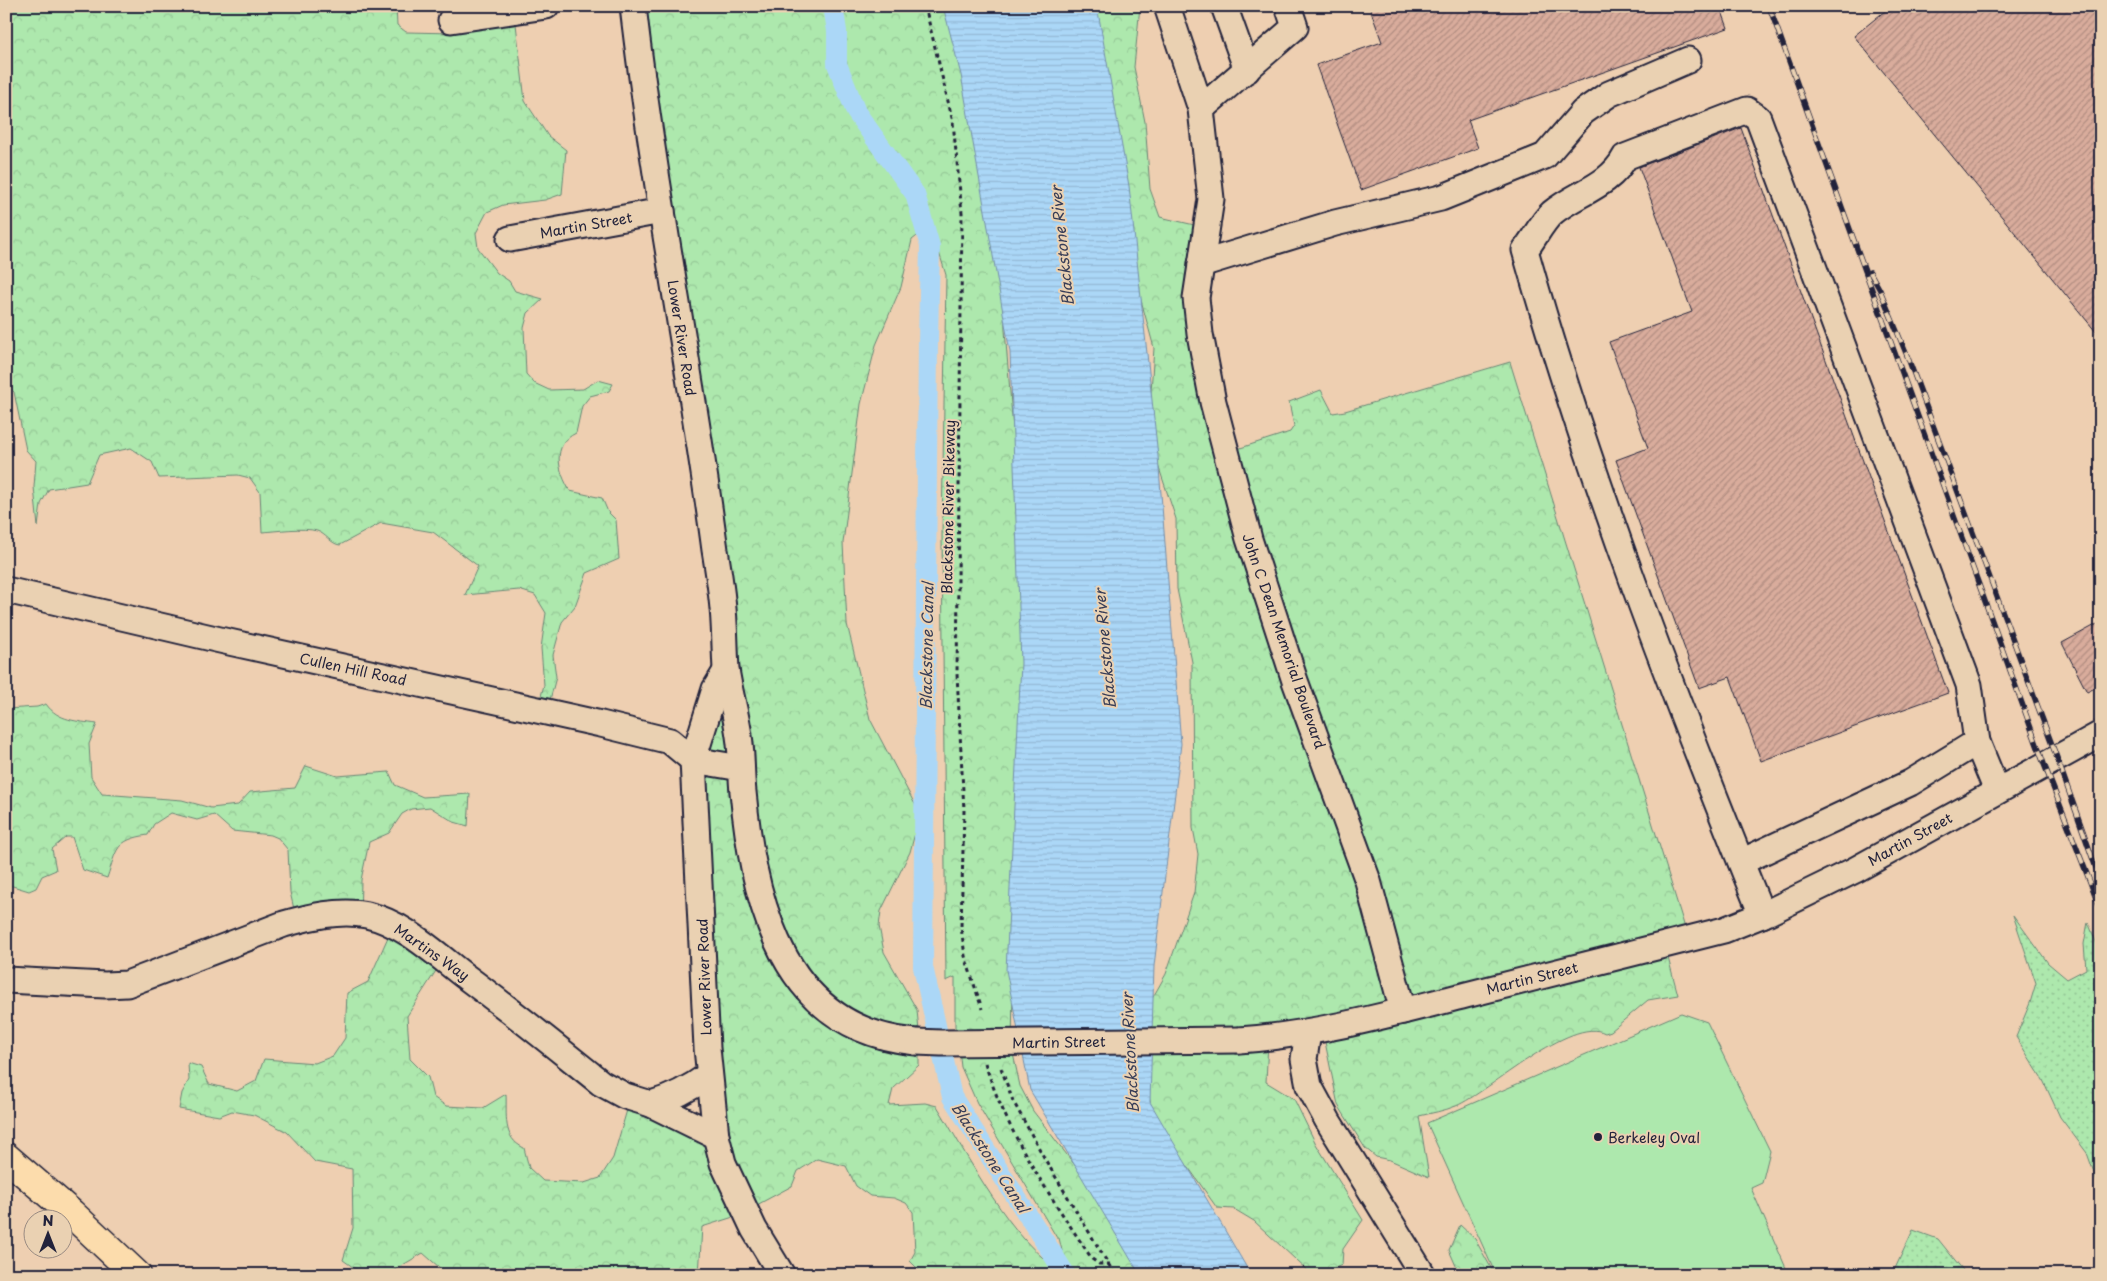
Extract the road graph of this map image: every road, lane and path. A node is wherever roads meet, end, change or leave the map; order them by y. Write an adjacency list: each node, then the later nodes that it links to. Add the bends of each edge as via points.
1 (546, 6): 7 (street)
2 (633, 6): 11 (street, Lower River Road)
3 (924, 6): 24 (path, Blackstone River Bikeway, via 953,122 962,213 957,674 964,818 961,927 965,956)
4 (1167, 6): 10 (street, John C Dean Memorial Boulevard)
5 (1224, 6): 9 (street)
6 (1288, 6): 9 (street, via 1295,27)
7 (451, 20)
8 (1688, 60): 13 (street, via 1609,94 1583,112 1545,156 1441,198 1335,223)
9 (1247, 70): 10 (street)
10 (1201, 109): 13 (street, John C Dean Memorial Boulevard, via 1211,199)
11 (662, 211): 12 (street, Martin Street); 15 (street, Lower River Road, via 715,548)
12 (510, 239)
13 (1201, 264): 25 (street, John C Dean Memorial Boulevard, via 1196,298 1200,334 1212,402 1233,484 1295,681 1368,881)
14 (6, 590): 18 (street, Cullen Hill Road, via 661,738 670,741)
15 (726, 670): 18 (street, Lower River Road, via 716,689); 19 (street, Lower River Road, via 740,737)
16 (2101, 734): 20 (street, Martin Street)
17 (1977, 742): 20 (street); 21 (street, via 1910,783); 21 (street, via 1969,685 1758,118 1747,110 1625,157 1619,168 1601,183 1552,213 1525,250 1554,351 1627,569)
18 (693, 760): 19 (street); 30 (street, Lower River Road)
19 (741, 768): 27 (street, Lower River Road, via 747,825 761,898 777,940 804,986 830,1011 864,1030)
20 (1997, 791): 22 (street, Martin Street, via 1855,870)
21 (1741, 862): 22 (street)
22 (1762, 915): 25 (street, Martin Street, via 1724,930)
23 (6, 980): 31 (street, Martins Way, via 127,984 300,919 364,914 385,920 429,948 601,1083 625,1096)
24 (982, 1009)
25 (1403, 1011): 26 (street, Martin Street)
26 (1308, 1032): 28 (street, Martin Street, bridge, via 1239,1040); 38 (street, via 1304,1059 1309,1086)
27 (916, 1042): 28 (street, Martin Street, bridge)
28 (981, 1043): 34 (path, via 993,1087 1026,1158 1092,1259 1099,1264)
29 (1001, 1068): 34 (path, via 1013,1101 1046,1161)
30 (709, 1075): 31 (street, via 669,1100); 32 (street, Lower River Road)
31 (651, 1104): 32 (street, Martins Way)
32 (716, 1136): 36 (street, Lower River Road, via 723,1162 740,1200)
33 (7, 1158): 35 (main road)
34 (1110, 1264): 37 (path)
35 (137, 1275)
36 (782, 1275)
37 (1115, 1275)
38 (1423, 1275)

